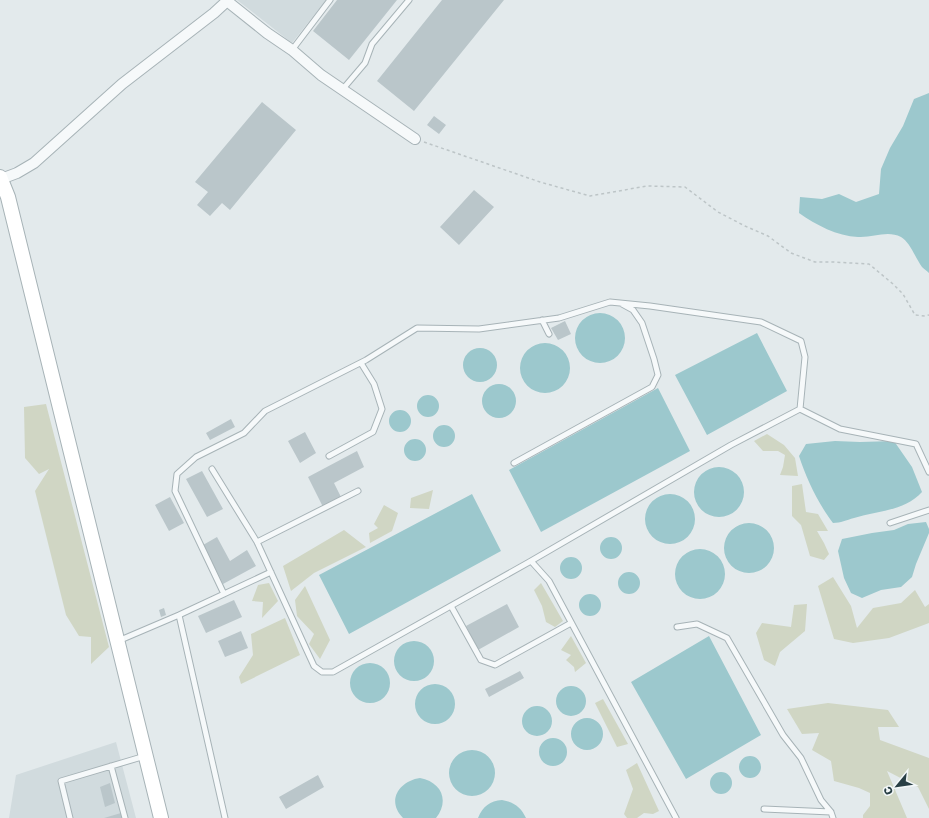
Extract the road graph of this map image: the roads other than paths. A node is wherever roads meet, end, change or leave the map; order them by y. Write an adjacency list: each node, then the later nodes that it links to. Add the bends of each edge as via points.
1 (227, 0): 4 (street); 7 (street, via 214,13 122,84 34,162 17,173)
2 (330, 0): 4 (lane)
3 (409, 0): 5 (lane, via 372,44 365,63)
4 (292, 50): 5 (street)
5 (342, 90): 6 (street)
6 (415, 138)
7 (0, 178): 28 (street, via 8,197)
8 (620, 303): 9 (lane, via 610,302 559,318); 12 (lane, via 761,322 801,341 805,357); 14 (lane, via 633,310 642,323 658,375 652,387)
9 (542, 320): 10 (lane); 11 (lane, via 479,329 417,328)
10 (549, 334)
11 (361, 363): 13 (lane, via 374,384 382,409 373,432); 23 (lane, via 265,410 244,434 196,457 177,474 175,491)
12 (800, 409): 16 (lane, via 840,429 916,444); 21 (lane, via 730,445)
13 (329, 456)
14 (514, 463)
15 (212, 469): 20 (lane)
16 (929, 472)
17 (358, 491): 20 (lane)
18 (929, 510): 19 (lane)
19 (890, 523)
20 (257, 542): 22 (lane)
21 (531, 561): 24 (lane); 26 (lane, via 549,581)
22 (271, 572): 23 (lane); 24 (lane, via 314,666 322,672 333,672)
23 (224, 594): 25 (lane)
24 (451, 606): 26 (lane, via 481,660 495,665)
25 (179, 615): 28 (lane); 36 (lane)
26 (571, 623): 37 (lane)
27 (677, 626): 32 (lane, via 697,624 727,638 783,735 801,758 821,800)
28 (118, 641): 29 (street)
29 (146, 756): 30 (lane); 35 (street)
30 (111, 766): 33 (lane, via 61,781); 34 (lane)
31 (764, 809): 32 (lane)
32 (831, 812): 38 (lane)
33 (70, 818)
34 (125, 818)
35 (161, 818)
36 (224, 818)
37 (676, 818)
38 (833, 818)

